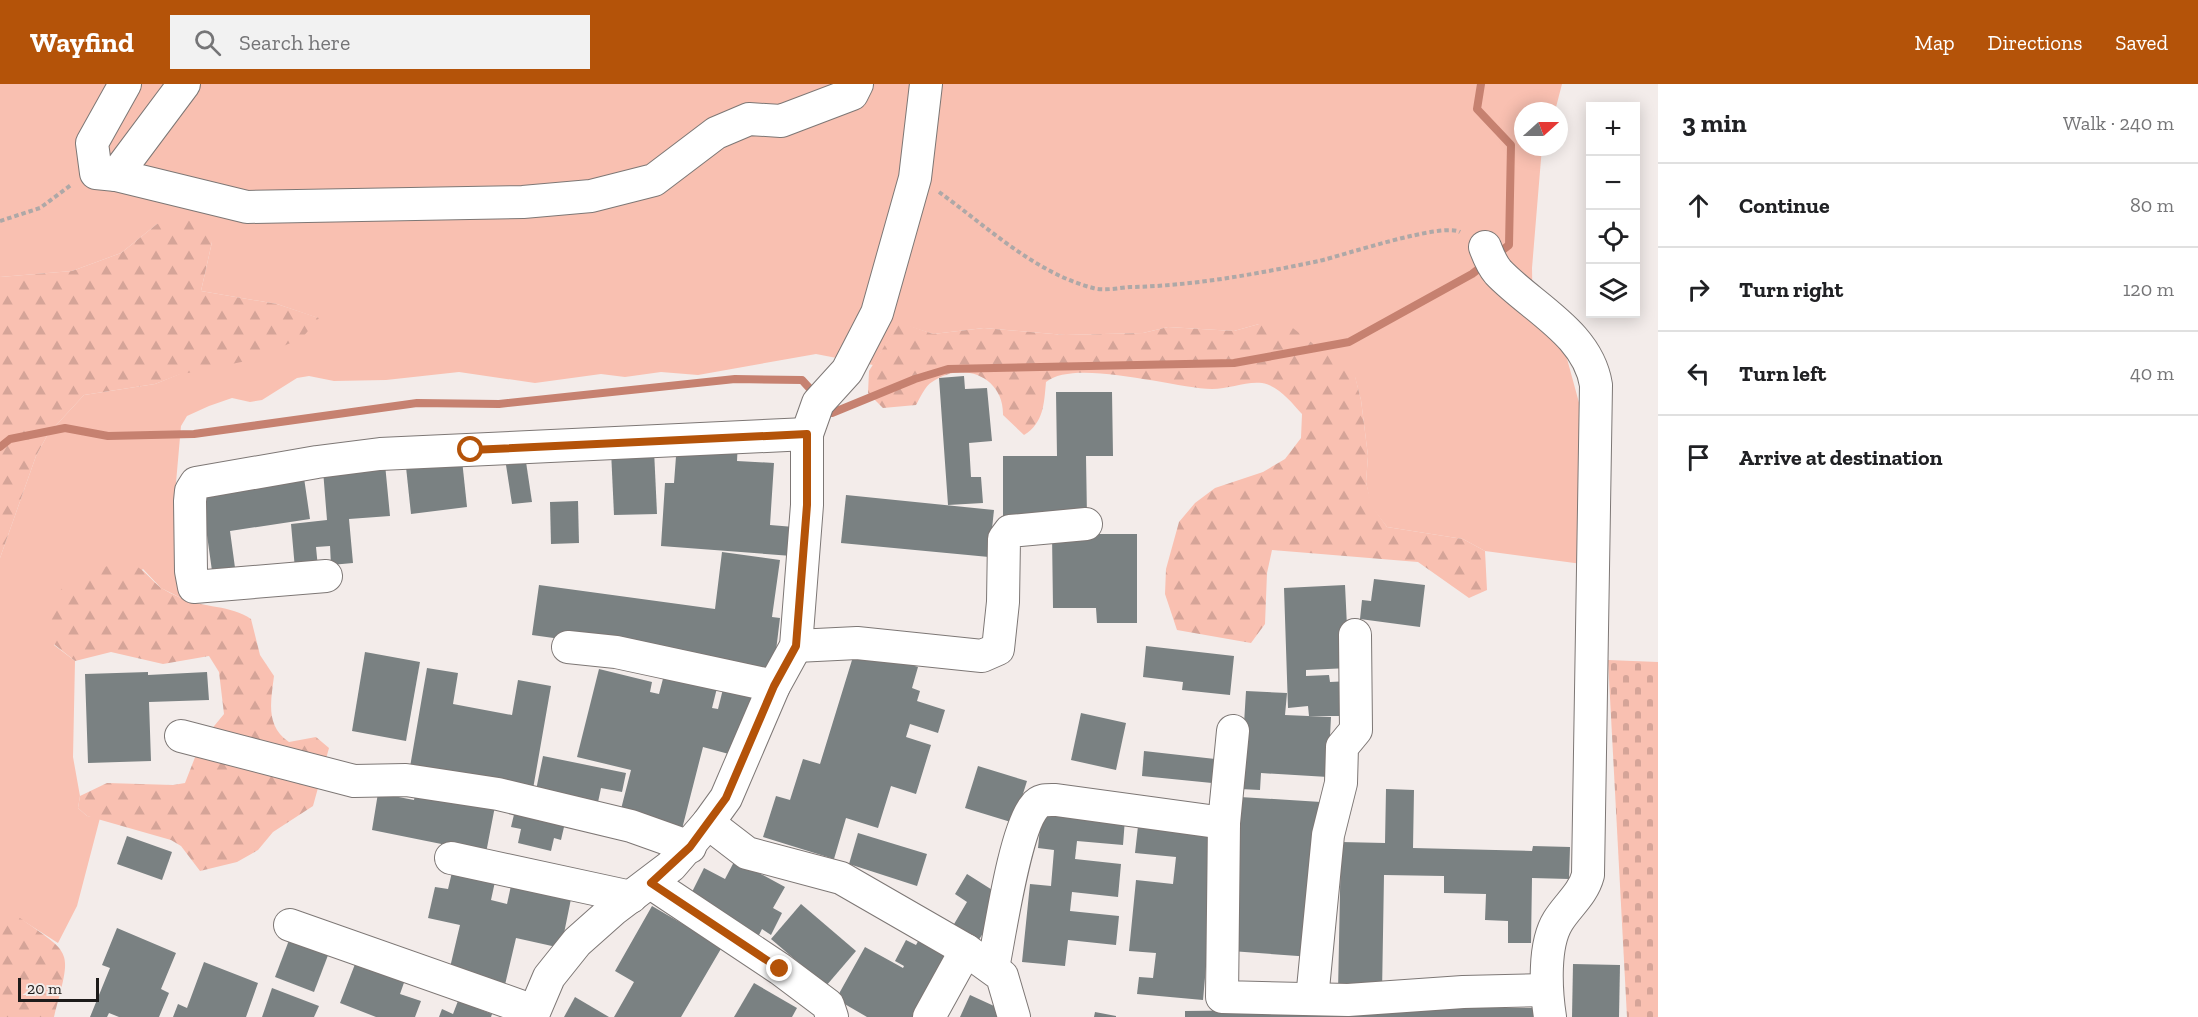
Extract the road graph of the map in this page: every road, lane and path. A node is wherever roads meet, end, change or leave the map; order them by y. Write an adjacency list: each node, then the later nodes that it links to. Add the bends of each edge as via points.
1 (125, 84): 5 (street, via 92,143)
2 (184, 84): 5 (street)
3 (857, 84): 5 (street, via 852,94 781,121 749,119 716,133 654,180 591,196 524,202 247,207)
4 (926, 84): 6 (street)
5 (106, 174): 7 (path, via 74,183 40,208)
6 (915, 178): 8 (path, via 1047,268 1095,288 1183,286 1317,261 1425,232 1454,229); 9 (street, via 877,313 844,376 818,403)
7 (0, 221)
8 (1490, 258): 26 (street, via 1578,344 1591,362 1596,385 1588,875 1553,929)
9 (807, 434): 11 (street, via 380,454 196,483 191,490 194,587); 13 (street, via 807,505)
10 (1086, 524): 13 (street, via 1010,531 1004,539 998,649 982,656 857,643)
11 (326, 576)
12 (1355, 635): 25 (street, via 1356,730 1342,747 1341,783 1328,835)
13 (796, 646): 15 (street)
14 (568, 647): 15 (street, via 616,652)
15 (774, 686): 19 (street, via 726,798)
16 (1233, 731): 18 (street)
17 (181, 736): 19 (street, via 354,781 406,780 498,794 631,826)
18 (1224, 824): 24 (street, via 1056,800 1040,802 1033,808 1022,836); 25 (street, via 1222,998)
19 (699, 835): 21 (street); 23 (street, via 747,853 841,878)
20 (450, 858): 21 (street)
21 (641, 890): 27 (street, via 578,942 549,977); 28 (street, via 780,969 828,1005)
22 (290, 925): 27 (street)
23 (966, 950): 24 (street); 29 (street)
24 (993, 968): 30 (street, via 1002,976)
25 (1312, 999): 26 (street)
26 (1548, 1003)
27 (533, 1014)
28 (832, 1017)
29 (929, 1017)
30 (1014, 1017)

